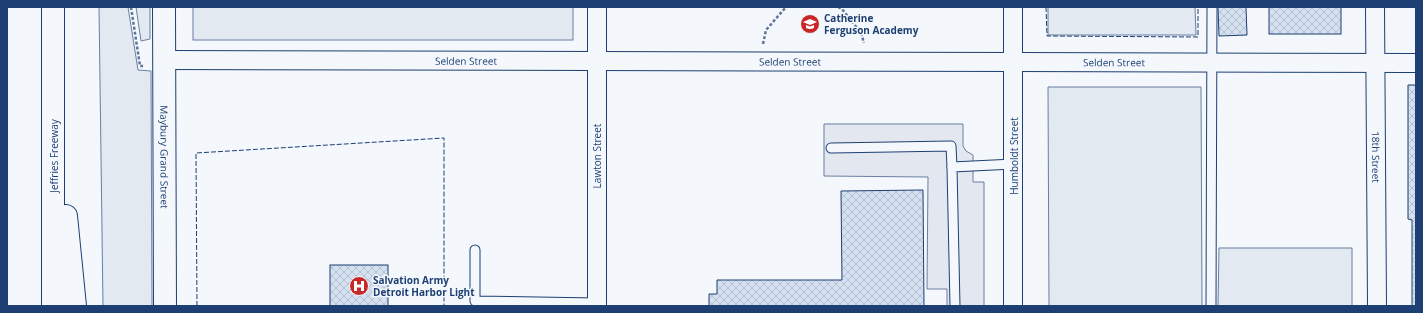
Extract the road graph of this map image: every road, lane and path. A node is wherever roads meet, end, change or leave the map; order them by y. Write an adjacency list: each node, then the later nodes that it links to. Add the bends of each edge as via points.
1 (53, 7): 19 (main road, Jeffries Freeway)
2 (131, 7): 18 (path)
3 (164, 7): 10 (main road, Maybury Grand Street)
4 (598, 7): 11 (street, Lawton Street)
5 (786, 7): 12 (path, via 766,30)
6 (838, 7): 13 (path, via 861,33)
7 (1013, 7): 14 (street, Humboldt Street)
8 (1212, 7): 15 (lane)
9 (1376, 7): 16 (street, 18th Street)
10 (164, 60): 11 (street, Selden Street); 28 (main road, Maybury Grand Street)
11 (597, 61): 12 (street, Selden Street); 25 (street, Lawton Street)
12 (759, 62): 13 (street, Selden Street)
13 (870, 62): 14 (street, Selden Street)
14 (1014, 62): 15 (street, Selden Street); 21 (street, Humboldt Street)
15 (1212, 62): 16 (street, Selden Street); 31 (lane)
16 (1376, 62): 17 (street, Selden Street); 32 (street, 18th Street)
17 (1416, 63)
18 (140, 66)
19 (54, 100): 26 (main road, Jeffries Freeway); 27 (main road)
20 (831, 148): 22 (lane, via 951,146)
21 (1014, 164): 22 (lane); 30 (street, Humboldt Street)
22 (952, 167): 29 (lane)
23 (474, 250): 24 (lane)
24 (475, 303): 25 (lane)
25 (597, 304)
26 (54, 306)
27 (75, 306)
28 (164, 306)
29 (955, 306)
30 (1014, 306)
31 (1211, 306)
32 (1377, 306)

